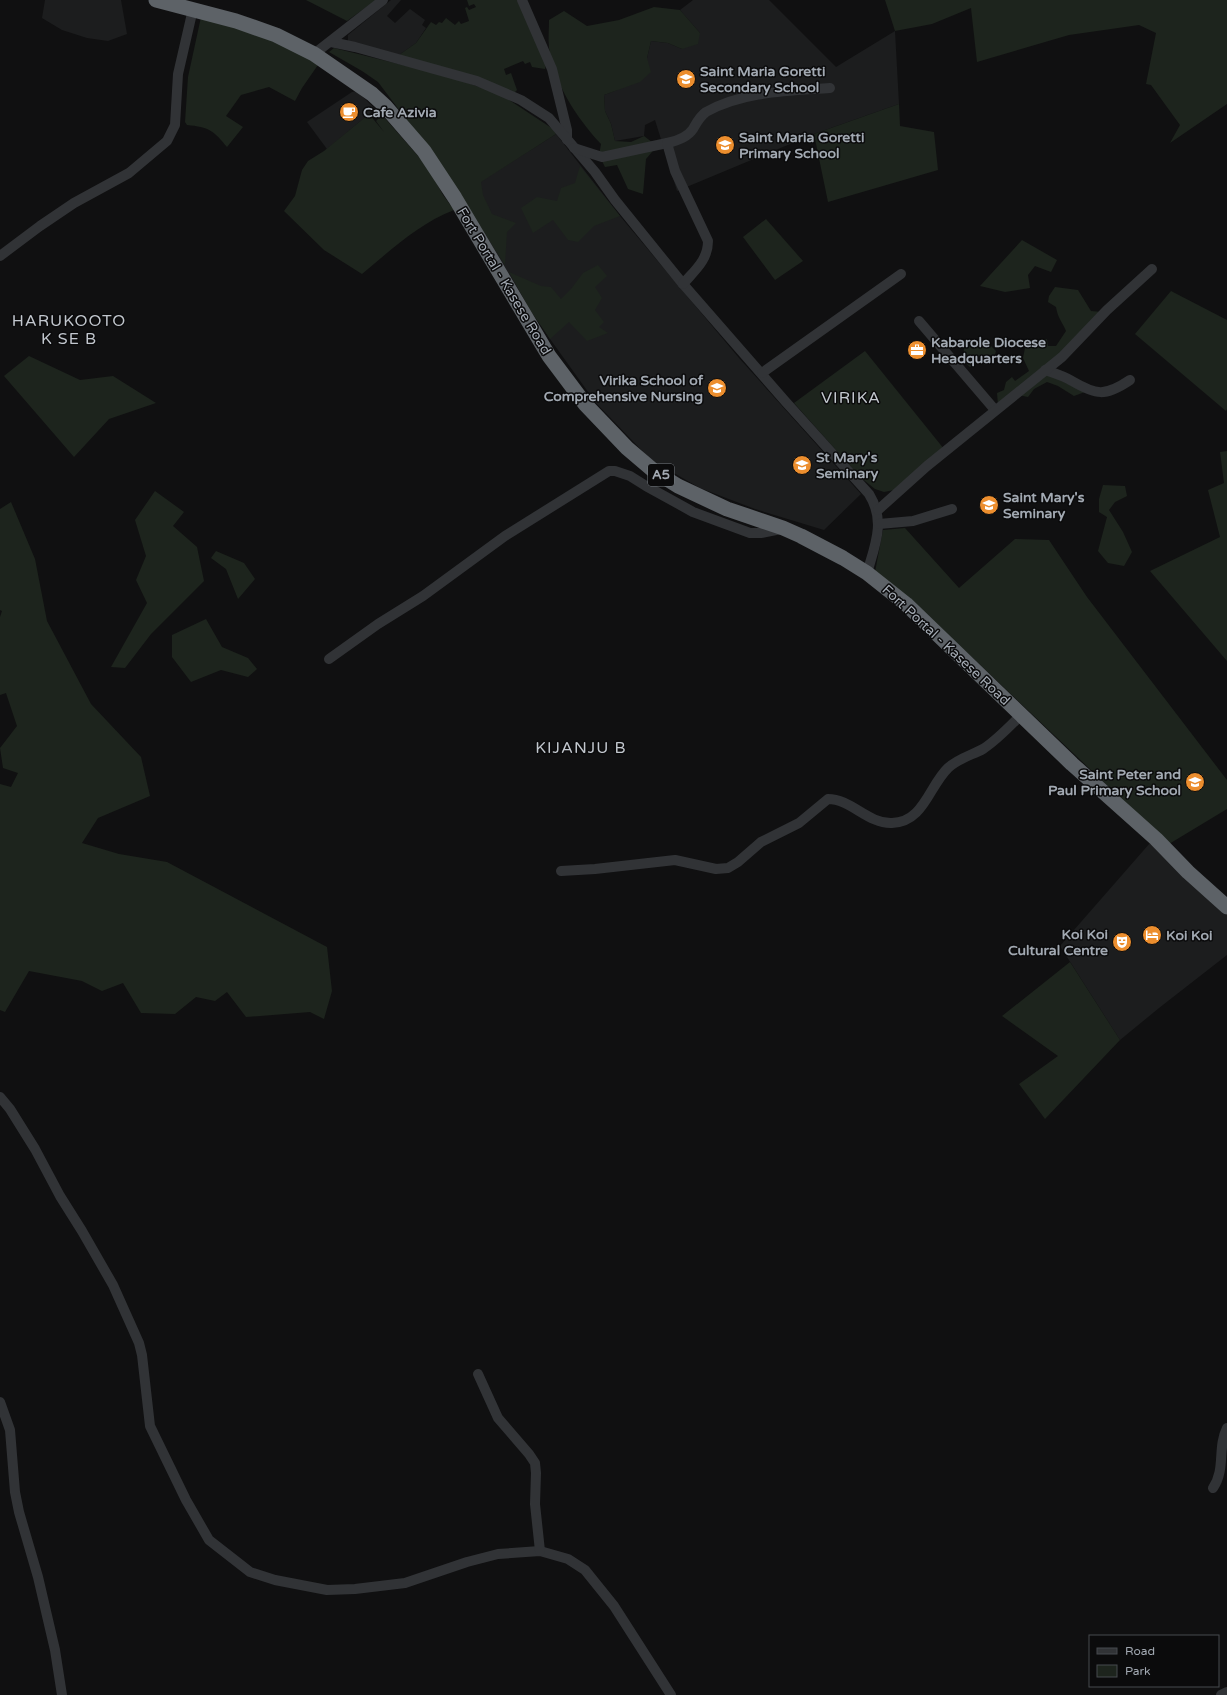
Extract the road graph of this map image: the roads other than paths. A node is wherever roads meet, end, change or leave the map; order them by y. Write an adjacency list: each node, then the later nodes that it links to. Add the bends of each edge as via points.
1 (156, 0): 4 (highway, Fort Portal - Kasese Road / A5)
2 (383, 0): 5 (street)
3 (522, 0): 8 (street, via 552,69 567,130)
4 (193, 9): 6 (highway, Fort Portal - Kasese Road / A5, via 256,27); 13 (street, via 178,74 175,125 167,141 129,173 74,203)
5 (331, 42): 6 (street); 8 (street, via 477,81 522,100 549,118)
6 (314, 54): 25 (highway, Fort Portal - Kasese Road / A5, via 372,94 424,151 549,356 602,424 654,471 678,486 727,509)
7 (830, 88): 9 (street, via 779,91 747,97 720,106 704,113 685,137)
8 (567, 140): 10 (street)
9 (667, 143): 11 (street); 16 (street, via 675,171 708,241 705,259)
10 (574, 148): 11 (street); 12 (street)
11 (602, 157): 12 (street)
12 (595, 172): 16 (street)
13 (0, 256)
14 (1152, 269): 18 (street, via 1107,310 1062,357)
15 (901, 274): 19 (street)
16 (683, 284): 19 (street)
17 (920, 321): 21 (street)
18 (1045, 370): 20 (street, via 1065,377 1092,392 1113,389); 21 (street)
19 (762, 373): 23 (street, via 869,494)
20 (1130, 380)
21 (995, 410): 23 (street)
22 (952, 509): 24 (street, via 913,521)
23 (878, 510): 24 (street)
24 (878, 524): 26 (street)
25 (783, 528): 26 (highway, Fort Portal - Kasese Road / A5, via 822,546); 27 (street, via 750,533 693,512 630,476 609,471 505,536 423,596)
26 (867, 573): 28 (highway, Fort Portal - Kasese Road / A5, via 906,604)
27 (329, 659)
28 (1021, 715): 29 (street, via 992,743 949,766 921,809 902,821 892,823 876,820 839,801 828,799 799,823 761,842 728,868 716,870 675,860); 30 (highway, Fort Portal - Kasese Road / A5)
29 (561, 871)
30 (1227, 907)
31 (0, 1097): 36 (street, via 35,1149 113,1285 139,1343 150,1426 186,1500 209,1540 250,1572 275,1580 327,1590 405,1583 498,1554)
32 (478, 1374): 36 (street, via 498,1418 535,1463 535,1504)
33 (0, 1402): 38 (street, via 10,1430 16,1499 38,1577 55,1650)
34 (1227, 1428): 35 (street, via 1223,1436 1219,1480)
35 (1213, 1488)
36 (540, 1551): 39 (street, via 568,1559 586,1570 614,1606)
37 (1227, 1692): 40 (street)
38 (62, 1695)
39 (671, 1695)
40 (1221, 1695)

